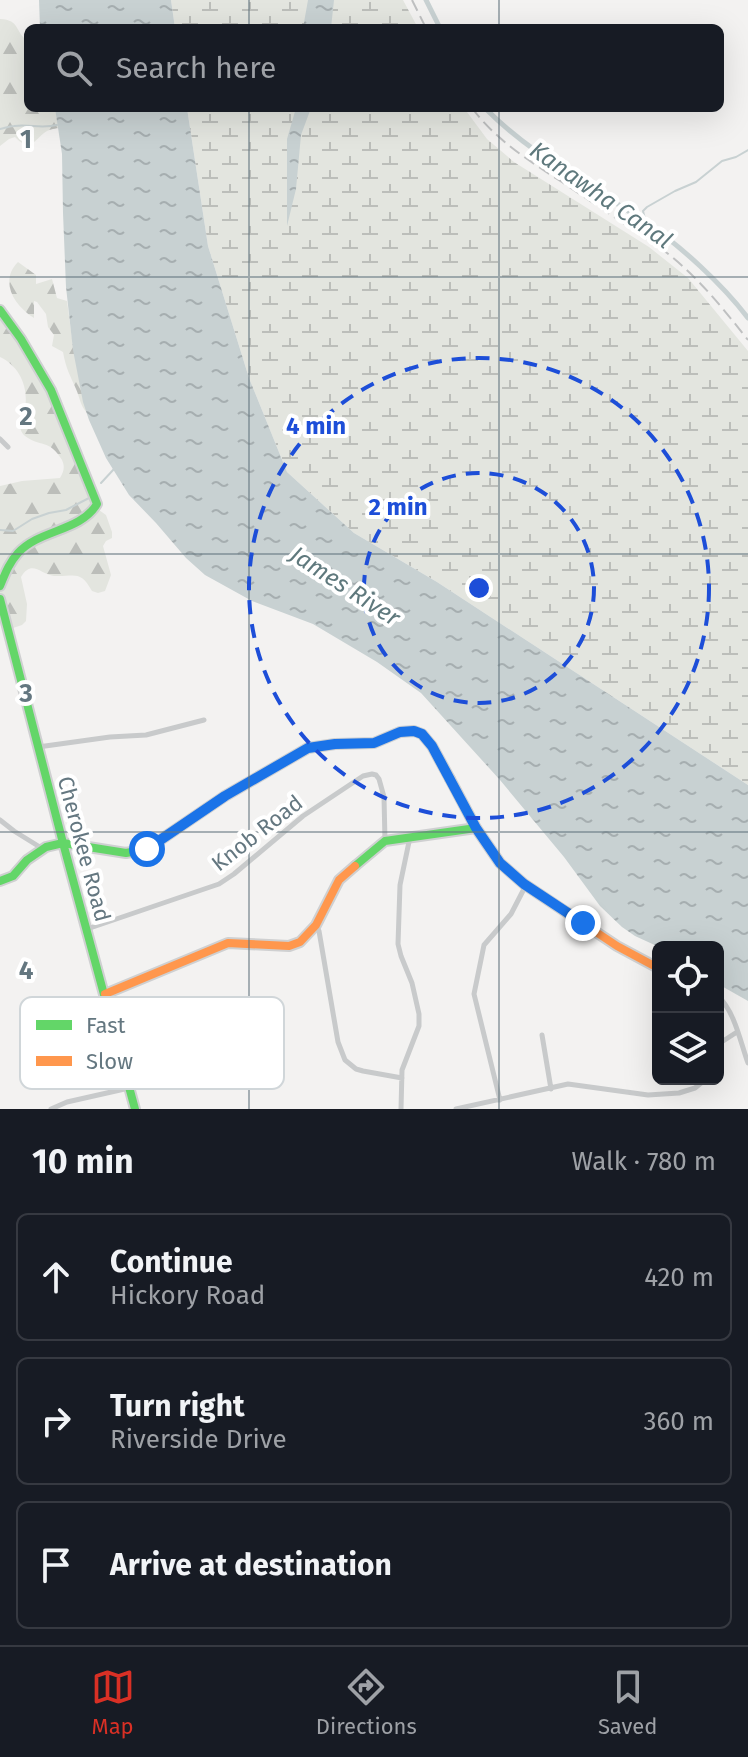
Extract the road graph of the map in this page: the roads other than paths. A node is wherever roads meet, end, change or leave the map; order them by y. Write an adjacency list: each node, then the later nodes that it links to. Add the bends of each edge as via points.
1 (0, 310): 4 (street, via 51,390 97,504 89,517 25,545)
2 (0, 439): 3 (street)
3 (8, 447)
4 (0, 586)
5 (0, 603): 6 (street, Cherokee Road)
6 (4, 640): 8 (street, Cherokee Road)
7 (204, 720): 8 (street, via 146,735)
8 (38, 747): 13 (street, Cherokee Road)
9 (0, 820): 14 (street)
10 (476, 828): 11 (street); 13 (street, via 432,746 422,734 405,730 374,743 308,748 147,849 126,853); 16 (street, via 500,863)
11 (410, 837): 12 (street); 27 (street, via 400,885 398,944 419,1026)
12 (385, 841): 17 (street, via 339,880); 18 (street, Knob Road, via 382,785 376,775 368,774 303,816 219,884)
13 (63, 843): 14 (street); 18 (street, Cherokee Road)
14 (43, 849): 15 (street)
15 (0, 881)
16 (526, 885): 19 (street); 32 (street, via 511,914 484,945 474,994)
17 (316, 925): 20 (street, via 289,946 228,943); 27 (street, via 345,1060 356,1069)
18 (87, 929): 20 (street, Cherokee Road)
19 (652, 965)
20 (105, 994): 21 (street, Cherokee Road)
21 (106, 997)
22 (724, 1002): 23 (street)
23 (737, 1032): 25 (street); 26 (street)
24 (542, 1035): 31 (street)
25 (724, 1040)
26 (748, 1063)
27 (402, 1078): 35 (street)
28 (699, 1085): 31 (street, via 679,1093 648,1095 568,1084)
29 (125, 1089): 33 (street)
30 (129, 1089): 34 (street, Cherokee Road)
31 (551, 1089): 32 (street)
32 (500, 1100): 36 (street)
33 (51, 1109)
34 (135, 1109)
35 (401, 1109)
36 (456, 1109)

